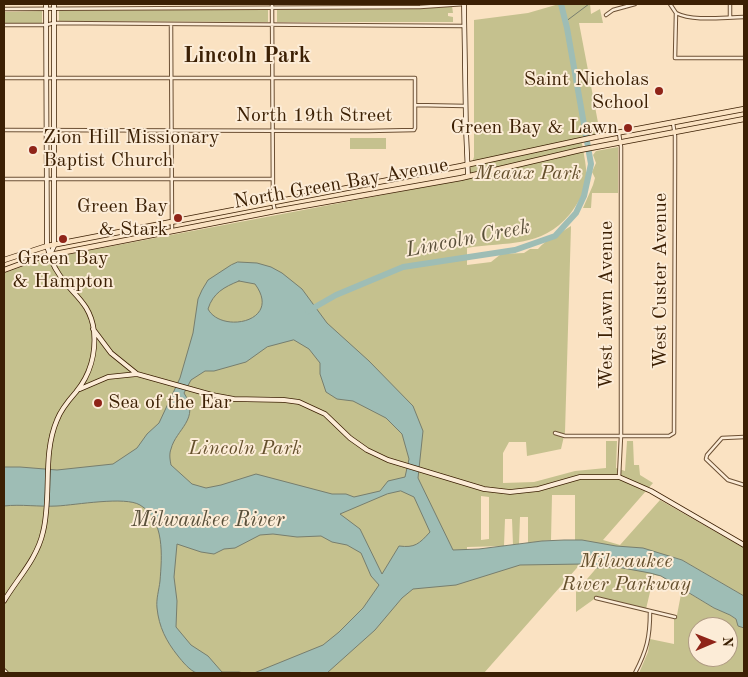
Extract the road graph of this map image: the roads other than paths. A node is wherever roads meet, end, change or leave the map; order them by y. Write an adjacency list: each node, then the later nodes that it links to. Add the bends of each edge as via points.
1 (171, 4): 9 (street)
2 (464, 4): 8 (street, via 420,7); 20 (street)
3 (635, 4): 12 (street, via 612,10)
4 (670, 4): 11 (street)
5 (730, 4): 13 (street)
6 (46, 6): 7 (street); 10 (street); 19 (street)
7 (54, 6): 9 (street); 15 (street)
8 (272, 6): 9 (street); 17 (street)
9 (171, 8)
10 (4, 9)
11 (676, 12): 13 (street, via 694,18); 21 (street, via 675,58)
12 (606, 15)
13 (730, 17): 14 (street)
14 (744, 18)
15 (54, 23): 16 (street); 19 (street); 24 (street)
16 (171, 24): 17 (street); 25 (street)
17 (272, 24): 20 (street); 26 (street)
18 (4, 25): 19 (street)
19 (46, 25): 23 (street)
20 (464, 26): 28 (street)
21 (744, 58)
22 (4, 78): 23 (street)
23 (46, 78): 24 (street); 33 (street)
24 (54, 78): 25 (street); 34 (street)
25 (171, 78): 26 (street); 35 (street)
26 (272, 78): 27 (street, via 415,78); 36 (street)
27 (415, 105): 28 (street, North 19th Street); 36 (street, North 19th Street, via 414,130)
28 (465, 106): 42 (street)
29 (744, 109): 31 (main road, North Green Bay Avenue)
30 (744, 119): 37 (main road, North Green Bay Avenue)
31 (672, 123): 37 (street, West Custer Avenue); 38 (main road, North Green Bay Avenue)
32 (4, 130): 33 (street, North 19th Street)
33 (47, 130): 34 (street, North 19th Street); 46 (street)
34 (54, 130): 35 (street, North 19th Street); 44 (street)
35 (172, 130): 36 (street, North 19th Street); 47 (street)
36 (273, 130): 48 (street)
37 (675, 132): 40 (main road, North Green Bay Avenue); 62 (street, West Custer Avenue, via 674,431 669,436)
38 (619, 134): 39 (main road, North Green Bay Avenue); 40 (street, West Lawn Avenue)
39 (606, 136): 41 (main road); 42 (main road, North Green Bay Avenue)
40 (621, 143): 41 (main road, North Green Bay Avenue); 62 (street, West Lawn Avenue)
41 (598, 147): 43 (main road, North Green Bay Avenue)
42 (466, 165): 43 (street); 49 (main road, North Green Bay Avenue)
43 (468, 176): 50 (main road, North Green Bay Avenue)
44 (54, 178): 46 (street); 47 (street); 54 (street)
45 (4, 179): 46 (street)
46 (47, 179): 53 (street)
47 (172, 179): 48 (street); 51 (street)
48 (273, 179): 49 (street)
49 (273, 202): 50 (street); 51 (main road, North Green Bay Avenue)
50 (275, 211): 52 (main road, North Green Bay Avenue)
51 (172, 222): 52 (street); 54 (main road, North Green Bay Avenue)
52 (172, 231): 55 (main road, North Green Bay Avenue)
53 (47, 246): 54 (main road, North Green Bay Avenue); 55 (street); 56 (main road, North Green Bay Avenue)
54 (54, 246): 55 (street)
55 (50, 255): 57 (main road, North Green Bay Avenue); 58 (street, via 57,272 87,309)
56 (4, 260)
57 (4, 270)
58 (94, 329): 59 (street, via 112,353); 60 (street, via 91,365)
59 (137, 374): 60 (street, via 108,378); 64 (street, via 234,399 300,402 325,414 350,438 388,460 484,489 510,492 538,489 580,477)
60 (78, 390): 68 (street, via 57,420 50,445 43,532 35,554)
61 (555, 433): 62 (street, via 565,436)
62 (621, 436): 64 (street, West Lawn Avenue)
63 (744, 437): 65 (street, via 722,438 706,459 728,480)
64 (619, 477): 66 (street, via 652,491)
65 (744, 485)
66 (744, 545)
67 (596, 598): 69 (street)
68 (4, 601)
69 (650, 612): 70 (street); 71 (street, via 649,642)
70 (675, 617)
71 (635, 673)

